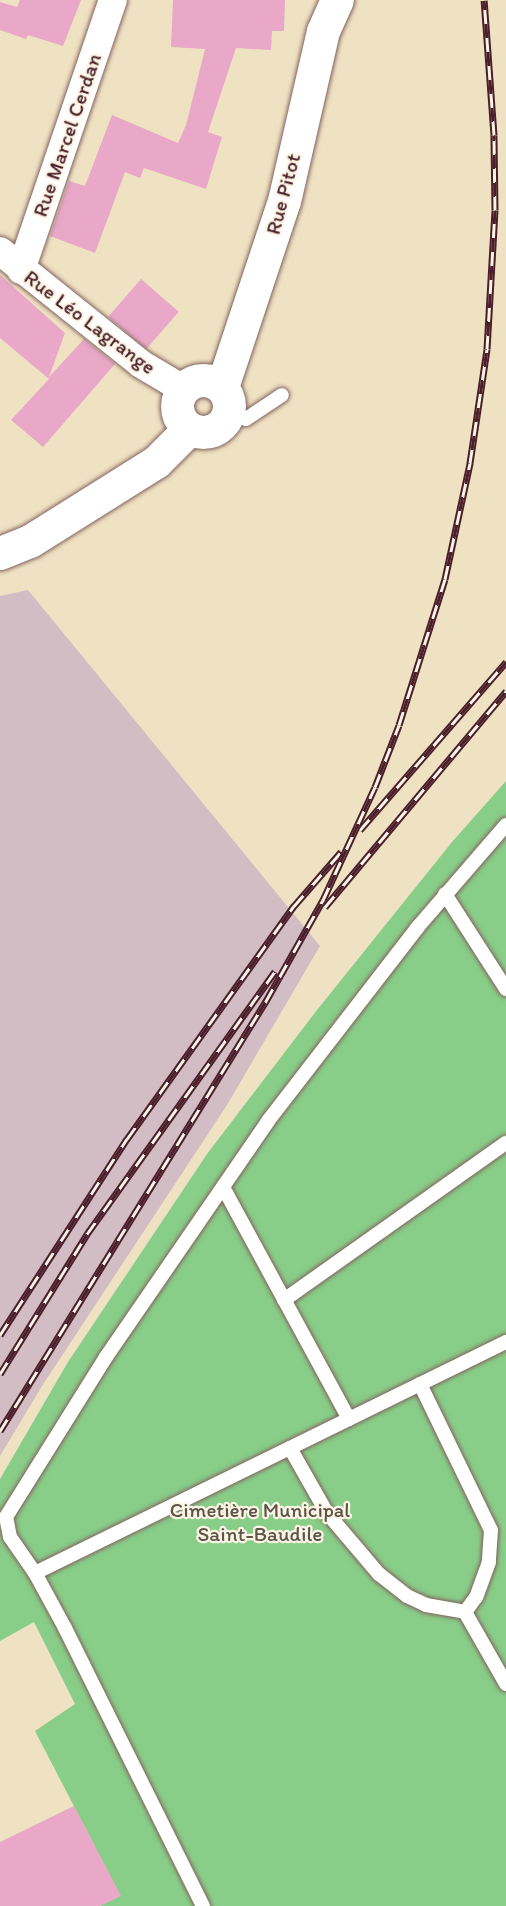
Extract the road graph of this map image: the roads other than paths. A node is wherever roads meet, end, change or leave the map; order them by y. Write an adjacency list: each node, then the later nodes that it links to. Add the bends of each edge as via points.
1 (113, 0): 4 (street, Rue Marcel Cerdan)
2 (337, 0): 7 (street, Rue Pitot, via 323,31 284,201)
3 (0, 251): 4 (street, Rue Léo Lagrange)
4 (21, 270): 5 (street, Rue Léo Lagrange, via 141,364)
5 (183, 389): 7 (street, via 197,380 206,380); 8 (street, via 178,416)
6 (282, 395): 7 (lane, via 246,419)
7 (225, 399): 8 (street, Rue Pitot, via 227,419 214,430)
8 (189, 429): 9 (street, via 156,462 30,541)
9 (0, 553)
10 (506, 825): 11 (lane)
11 (445, 894): 12 (lane); 14 (lane, via 268,1121)
12 (506, 989)
13 (506, 1143): 15 (lane)
14 (223, 1187): 15 (lane); 20 (lane, via 106,1357 8,1510 6,1525 10,1537)
15 (284, 1300): 18 (lane)
16 (506, 1342): 17 (lane)
17 (420, 1384): 18 (lane); 21 (lane, via 491,1530 489,1562 477,1597)
18 (349, 1419): 19 (lane)
19 (290, 1448): 20 (lane); 21 (lane, via 341,1532 392,1586 426,1605)
20 (35, 1573): 23 (lane)
21 (465, 1612): 22 (lane)
22 (506, 1684)
23 (203, 1906)

